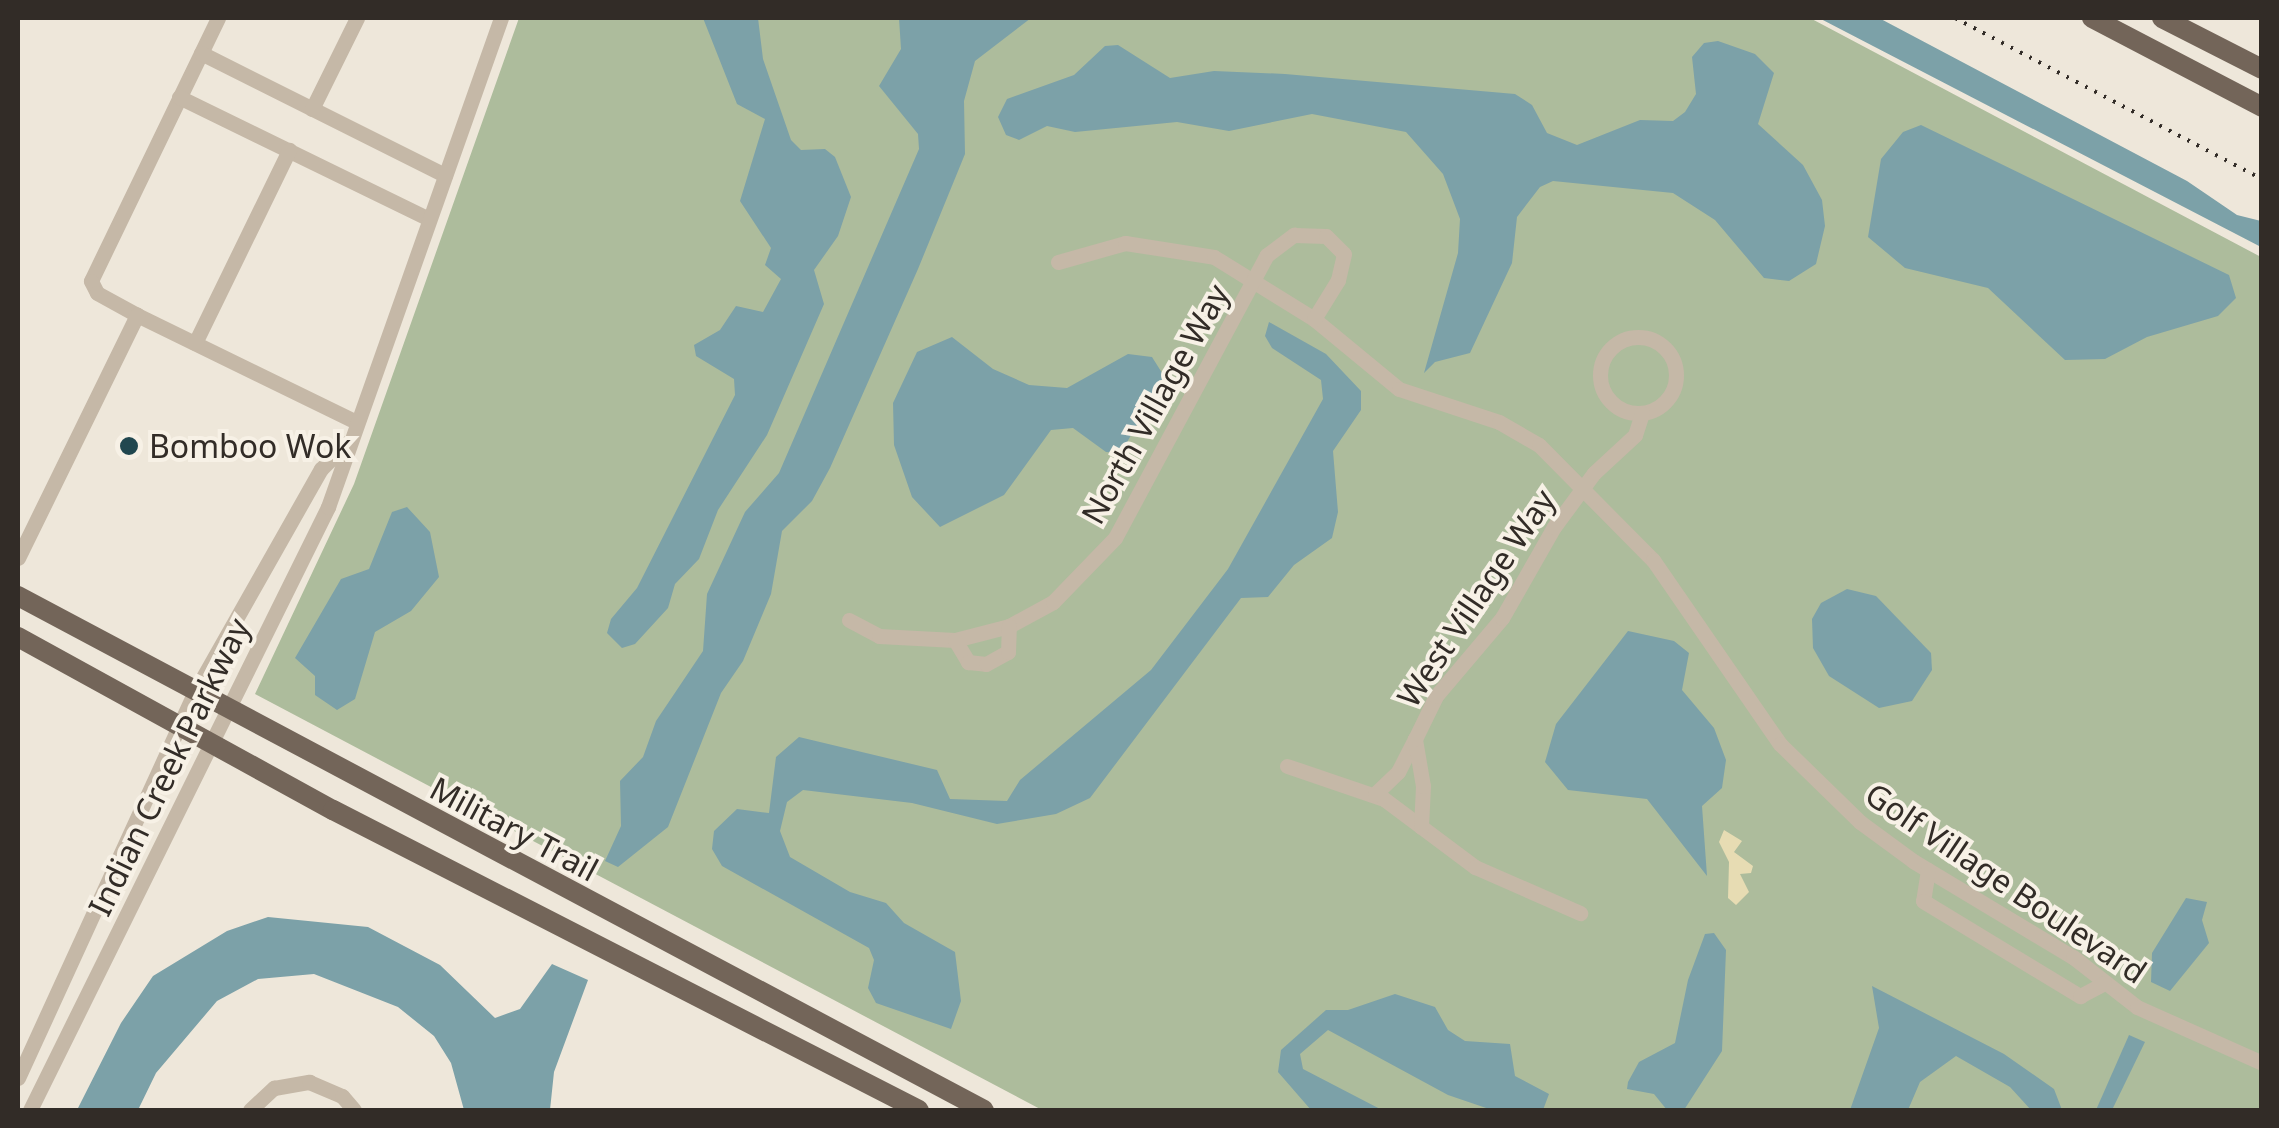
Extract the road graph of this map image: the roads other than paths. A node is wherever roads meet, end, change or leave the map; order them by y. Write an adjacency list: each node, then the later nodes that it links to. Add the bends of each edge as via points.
1 (218, 18): 6 (street)
2 (358, 18): 10 (street)
3 (501, 18): 12 (street, Indian Creek Parkway)
4 (2092, 18): 9 (main road)
5 (2162, 18): 7 (main road)
6 (201, 53): 8 (street); 10 (street)
7 (2262, 70)
8 (179, 96): 11 (street); 16 (street, via 91,281 96,293)
9 (2262, 106)
10 (312, 109): 12 (street)
11 (288, 150): 13 (street); 18 (street)
12 (445, 176): 13 (street, Indian Creek Parkway)
13 (430, 219): 20 (street, Indian Creek Parkway)
14 (1058, 262): 15 (street, Golf Village Boulevard, via 1107,245 1152,244 1197,252)
15 (1254, 279): 17 (street, Golf Village Boulevard); 17 (street, via 1286,238 1334,239 1344,263); 26 (street, North Village Way, via 1116,538 1076,585)
16 (137, 315): 18 (street); 23 (street)
17 (1314, 319): 22 (street, Golf Village Boulevard, via 1412,396 1520,432)
18 (195, 342): 20 (street)
19 (1642, 413): 19 (street, via 1668,399 1676,371 1662,345 1634,337 1608,351 1600,379 1614,405); 22 (street, West Village Way, via 1635,435)
20 (356, 422): 21 (street, Indian Creek Parkway)
21 (347, 443): 29 (street, Indian Creek Parkway, via 321,468); 30 (street, Indian Creek Parkway, via 328,506)
22 (1585, 490): 32 (street, West Village Way, via 1554,527 1502,618 1441,688); 37 (street, Golf Village Boulevard, via 1678,589 1780,744 1860,822)
23 (18, 558)
24 (18, 596): 29 (main road, Military Trail)
25 (849, 620): 28 (street, North Village Way, via 879,636)
26 (1009, 626): 28 (street, North Village Way); 28 (street, North Village Way, via 1008,652 986,664 968,662)
27 (18, 637): 31 (main road, Military Trail)
28 (955, 640)
29 (193, 695): 30 (main road, Military Trail); 31 (street, Indian Creek Parkway)
30 (228, 712): 33 (street, Indian Creek Parkway); 46 (main road, Military Trail)
31 (179, 723): 33 (main road, Military Trail); 41 (street, Indian Creek Parkway)
32 (1415, 739): 35 (street, West Village Way, via 1398,772); 36 (street, West Village Way, via 1424,786)
33 (215, 742): 42 (street, Indian Creek Parkway); 45 (main road, Military Trail, via 334,810)
34 (1287, 766): 35 (street)
35 (1375, 794): 36 (street)
36 (1421, 828): 38 (street, via 1475,868)
37 (1928, 870): 39 (street, Golf Village Boulevard, via 2073,957); 39 (street, via 1924,901 2080,996)
38 (1580, 913)
39 (2104, 983): 40 (street, Golf Village Boulevard, via 2138,1006)
40 (2262, 1063)
41 (18, 1078)
42 (30, 1110)
43 (250, 1110): 44 (street, via 274,1088 310,1082 342,1096)
44 (354, 1110)
45 (918, 1110)
46 (984, 1110)

